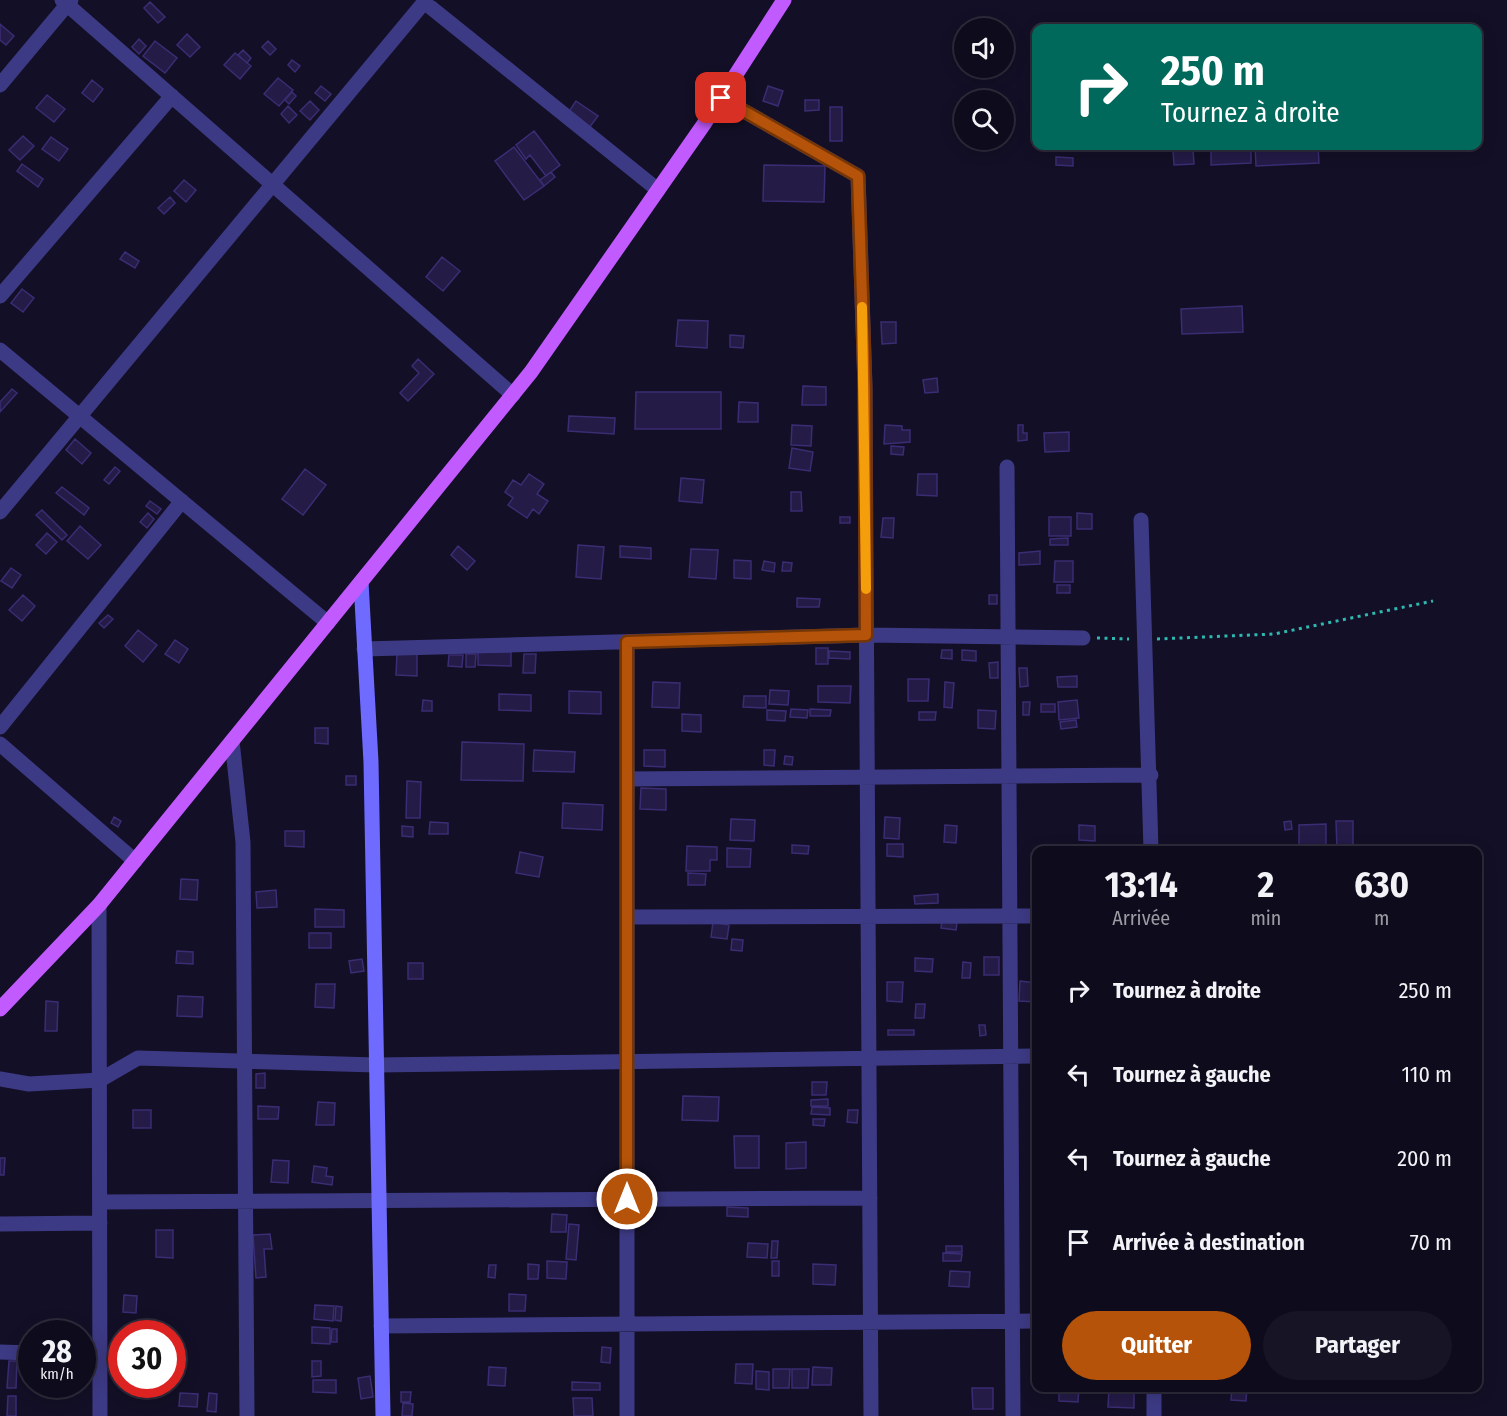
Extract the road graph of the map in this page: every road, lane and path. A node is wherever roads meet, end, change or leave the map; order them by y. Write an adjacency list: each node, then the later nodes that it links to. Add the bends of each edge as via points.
1 (784, 0): 6 (main road)
2 (425, 1): 7 (street); 8 (street)
3 (67, 2): 4 (street); 5 (street)
4 (0, 85)
5 (172, 96): 7 (street); 9 (street)
6 (721, 98): 8 (main road); 20 (street, via 858,176 865,387)
7 (273, 184): 11 (street); 12 (street)
8 (658, 190): 11 (main road)
9 (0, 296)
10 (0, 350): 12 (street)
11 (513, 395): 17 (main road)
12 (79, 416): 14 (street); 15 (street)
13 (1007, 467): 21 (street)
14 (182, 501): 19 (street); 26 (street)
15 (0, 512)
16 (1141, 520): 23 (street)
17 (361, 582): 19 (main road); 25 (street)
18 (1432, 601): 23 (path, via 1274,634)
19 (328, 622): 27 (main road)
20 (866, 635): 21 (street); 24 (street); 31 (street)
21 (1008, 637): 22 (street); 30 (street)
22 (1083, 638): 23 (path)
23 (1146, 640): 29 (street)
24 (627, 642): 25 (street); 32 (street)
25 (364, 649): 46 (street, via 371,762)
26 (0, 727)
27 (232, 741): 34 (main road); 45 (street, via 243,842)
28 (0, 744): 34 (street)
29 (1151, 775): 30 (street); 33 (street)
30 (1009, 776): 31 (street); 37 (street)
31 (867, 777): 32 (street); 36 (street)
32 (627, 779): 39 (street)
33 (1151, 846)
34 (135, 861): 35 (main road)
35 (99, 905): 40 (main road); 48 (street)
36 (868, 916): 37 (street); 39 (street); 41 (street)
37 (1010, 916): 38 (street); 42 (street)
38 (1032, 916)
39 (627, 917): 44 (street)
40 (0, 1009)
41 (869, 1056): 42 (street); 44 (street); 49 (street)
42 (1011, 1056): 43 (street); 56 (street)
43 (1032, 1056)
44 (627, 1060): 46 (street); 50 (street)
45 (244, 1061): 46 (street); 48 (street, via 138,1058); 52 (street)
46 (376, 1065): 51 (street)
47 (0, 1079): 48 (street, via 29,1084)
48 (100, 1080): 53 (street)
49 (870, 1198): 50 (street); 58 (street)
50 (627, 1199): 51 (street); 59 (street)
51 (379, 1200): 52 (street); 60 (street)
52 (246, 1201): 53 (street); 67 (street)
53 (100, 1202): 54 (street)
54 (100, 1223): 55 (street); 64 (street)
55 (0, 1224)
56 (1012, 1321): 57 (street); 58 (street); 71 (street)
57 (1032, 1321)
58 (871, 1322): 59 (street); 70 (street)
59 (627, 1324): 60 (street); 69 (street)
60 (381, 1326): 68 (street)
61 (0, 1352): 62 (street)
62 (18, 1353)
63 (96, 1353): 64 (street)
64 (100, 1353): 66 (street)
65 (1154, 1392): 72 (street)
66 (100, 1416)
67 (247, 1416)
68 (383, 1416)
69 (627, 1416)
70 (871, 1416)
71 (1013, 1416)
72 (1154, 1416)

